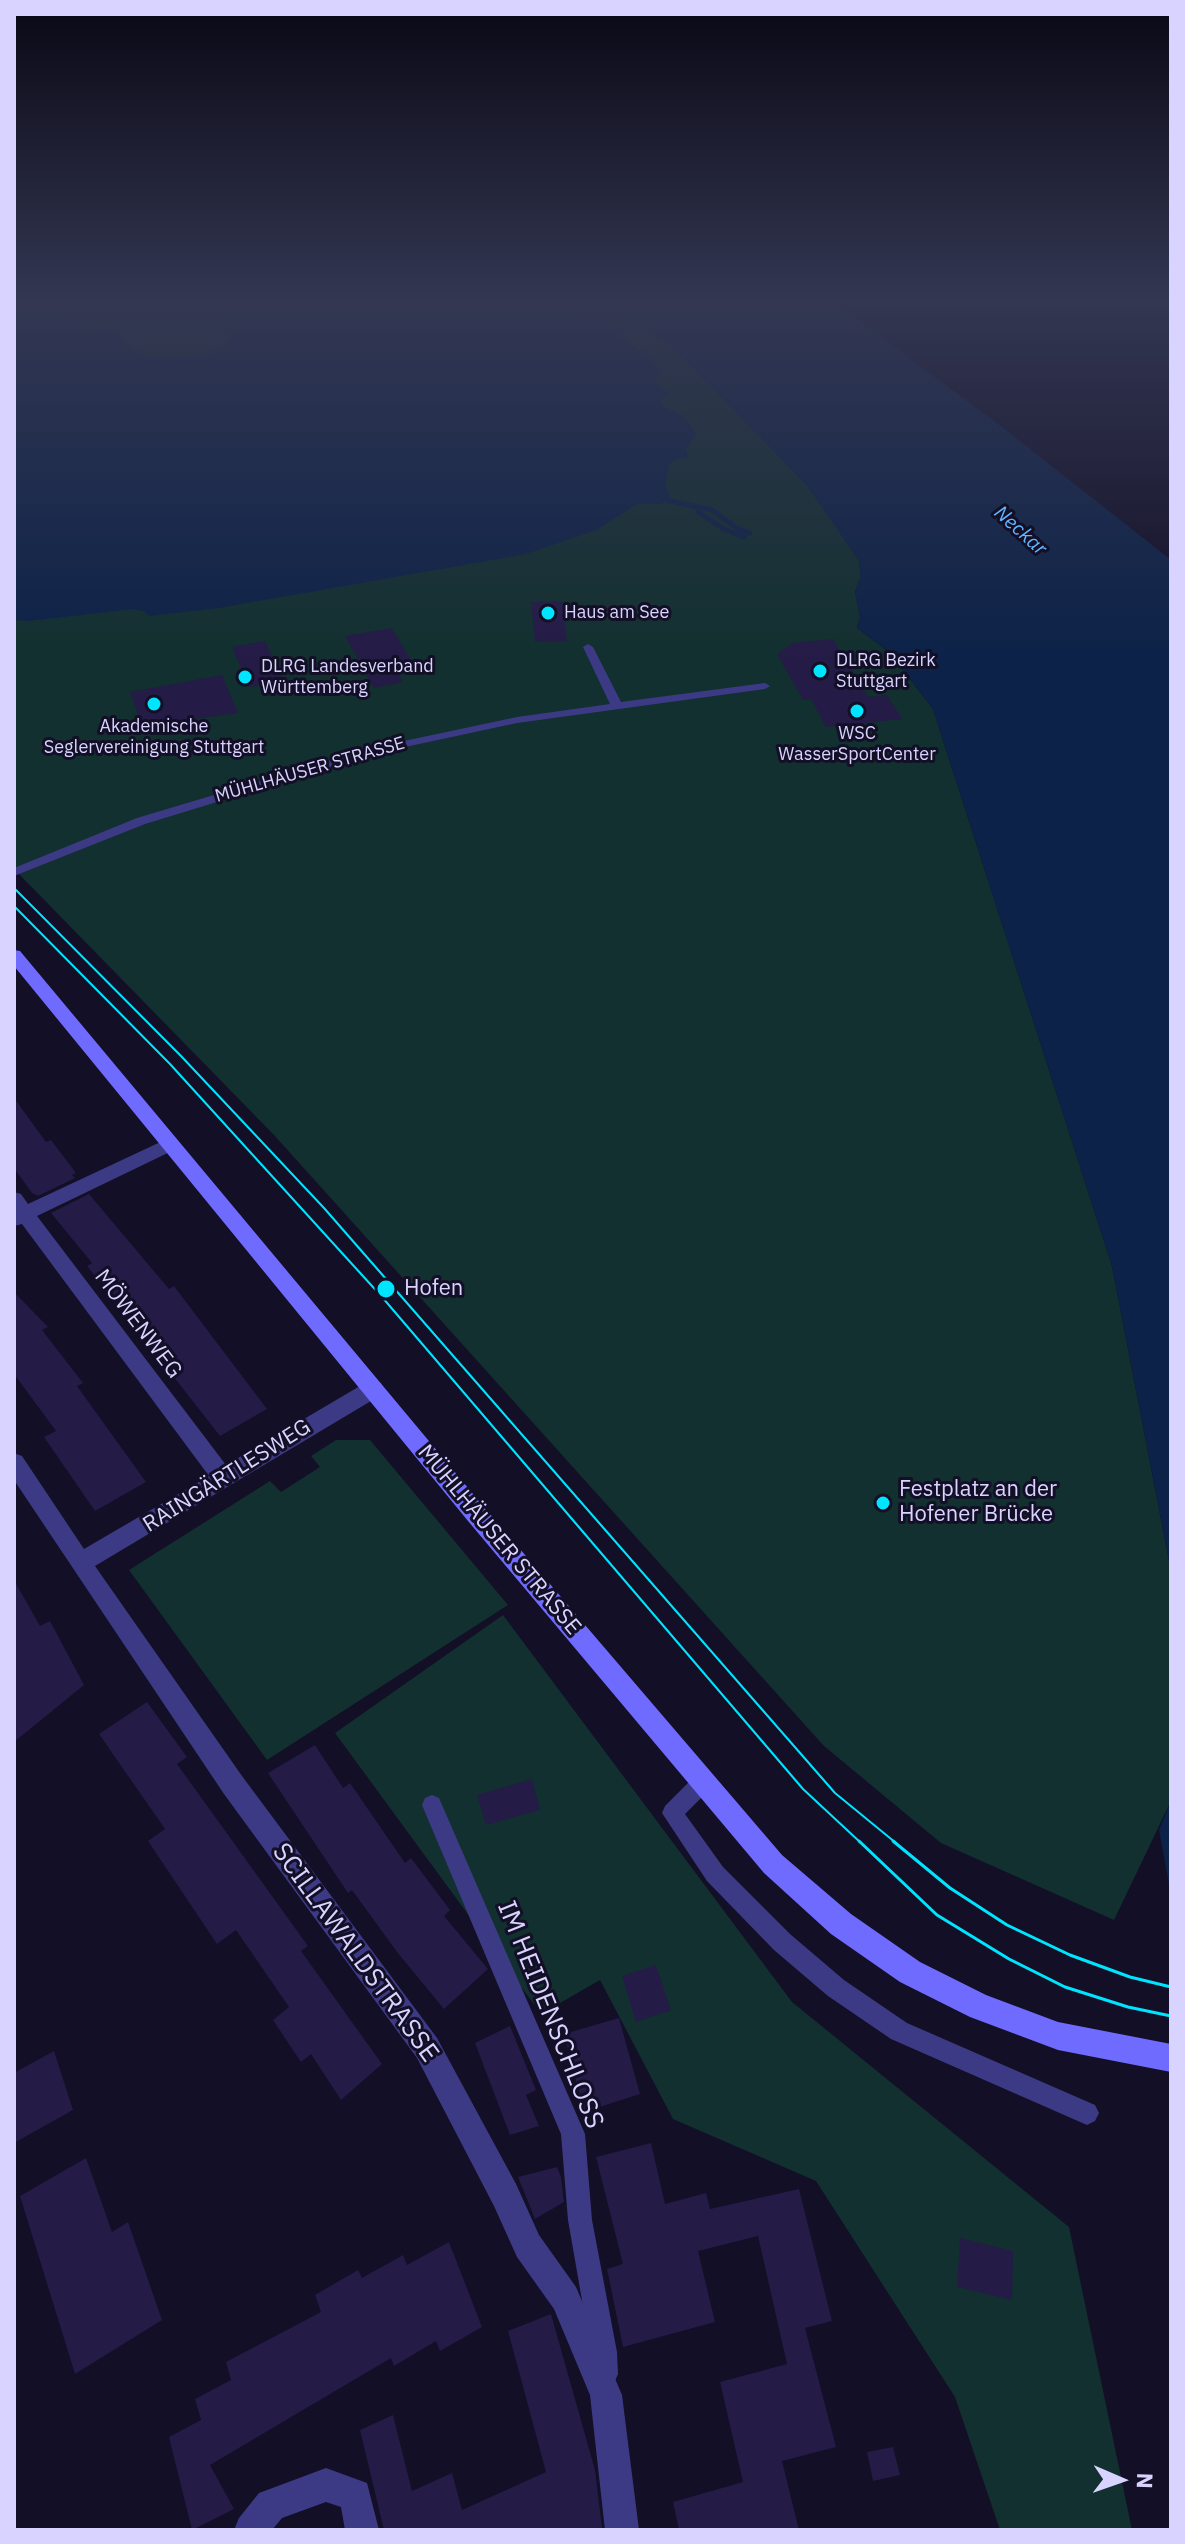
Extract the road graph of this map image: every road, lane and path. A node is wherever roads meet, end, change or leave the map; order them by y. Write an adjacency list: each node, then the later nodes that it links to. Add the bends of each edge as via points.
1 (588, 647): 3 (lane)
2 (765, 686): 3 (lane, MÜHLHÄUSER STRASSE)
3 (616, 704): 4 (lane, MÜHLHÄUSER STRASSE, via 584,715 440,735 329,762 141,821)
4 (14, 872)
5 (14, 955): 6 (main road, MÜHLHÄUSER STRASSE)
6 (169, 1144): 7 (street); 8 (main road, MÜHLHÄUSER STRASSE)
7 (18, 1210): 10 (street, MÖWENWEG)
8 (373, 1389): 10 (street, RAINGÄRTLESWEG); 12 (main road, MÜHLHÄUSER STRASSE)
9 (14, 1462): 11 (street, SCILLAWALDSTRASSE)
10 (223, 1478): 11 (street, RAINGÄRTLESWEG)
11 (81, 1563): 16 (street, SCILLAWALDSTRASSE, via 233,1785 427,2048 528,2246 565,2298)
12 (703, 1782): 14 (main road, MÜHLHÄUSER STRASSE, via 773,1864 841,1924 910,1972 980,2007 1058,2036); 15 (lane, via 672,1813 715,1874 782,1942 899,2031)
13 (432, 1805): 16 (lane, IM HEIDENSCHLOSS, via 573,2134)
14 (1171, 2058)
15 (1087, 2113)
16 (606, 2395): 19 (street, SCILLAWALDSTRASSE)
17 (251, 2530): 18 (street, via 271,2505 326,2485 355,2495)
18 (362, 2530)
19 (622, 2530)

